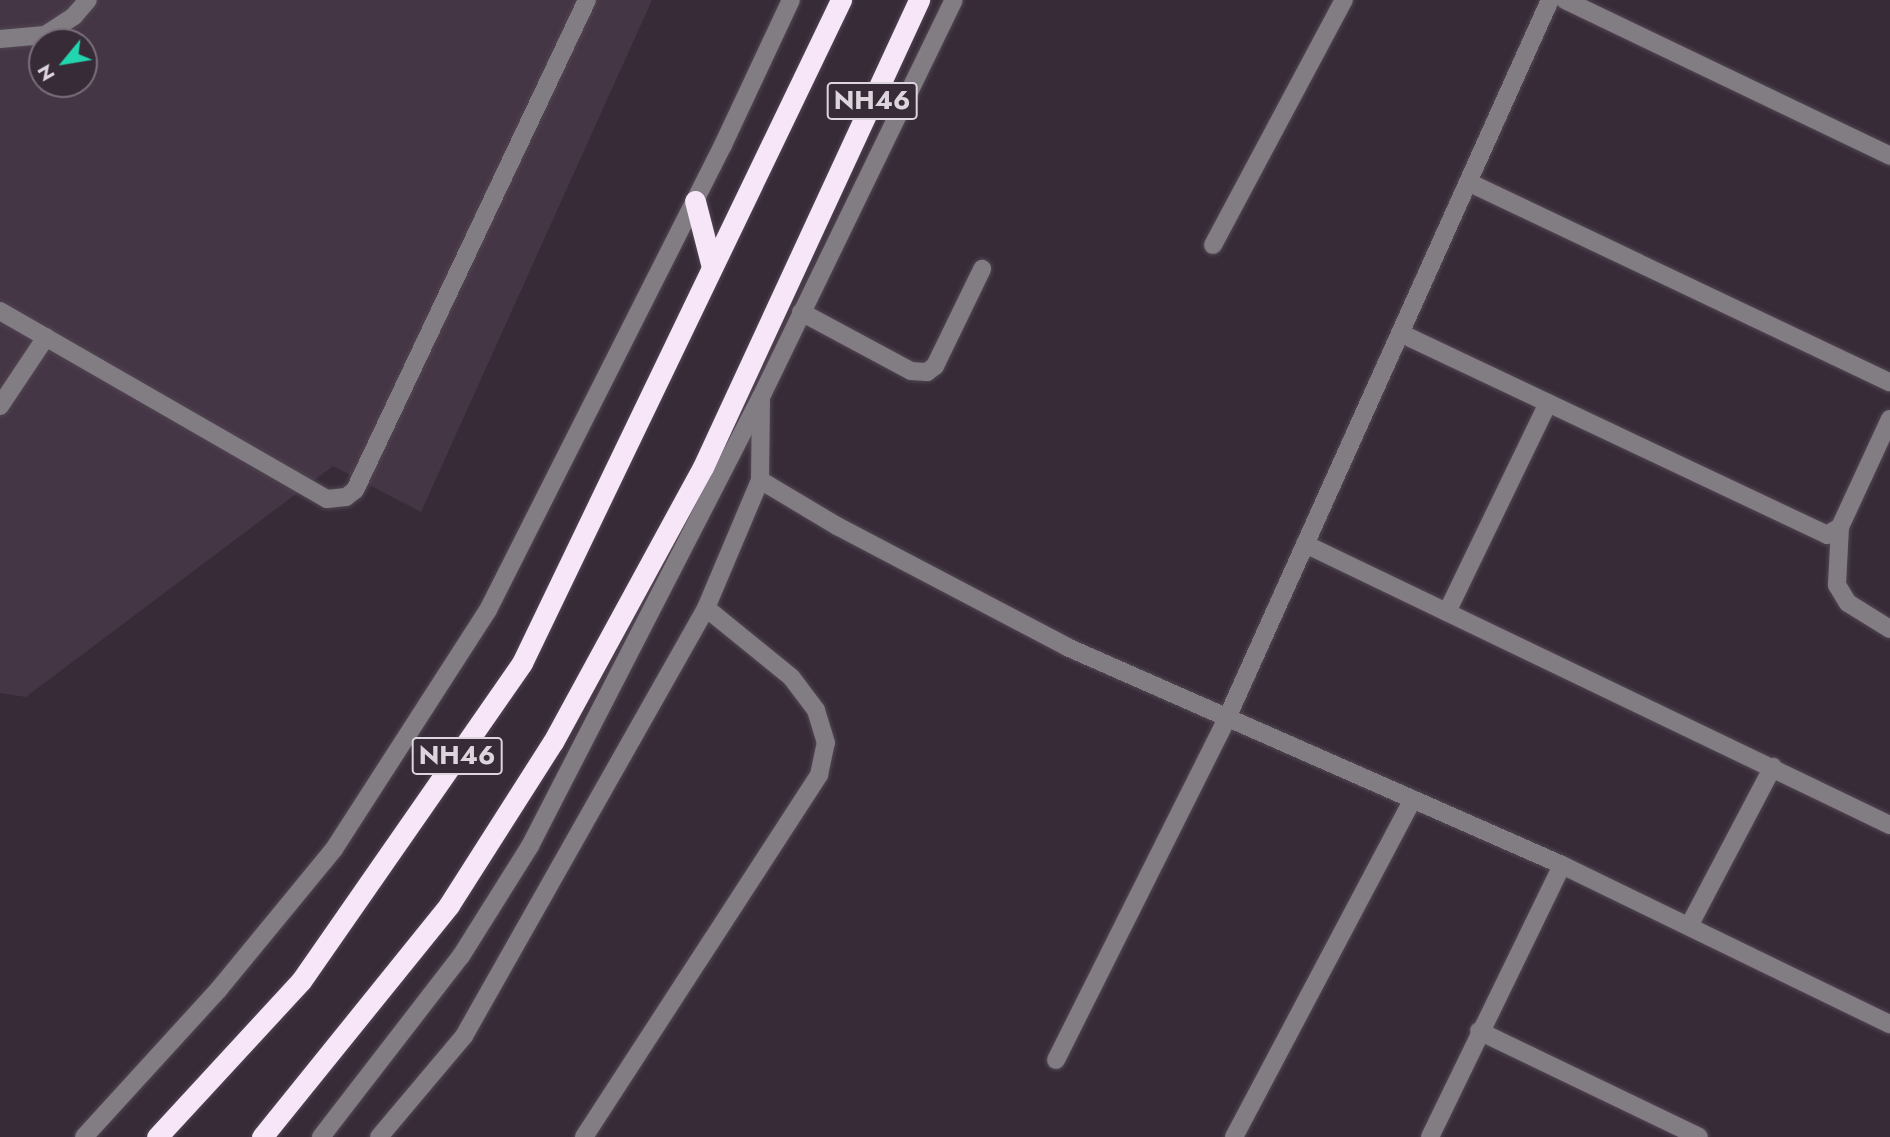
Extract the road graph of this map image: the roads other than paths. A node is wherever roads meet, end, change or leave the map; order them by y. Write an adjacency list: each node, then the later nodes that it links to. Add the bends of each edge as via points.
1 (88, 0): 10 (street, via 75,16 45,35)
2 (587, 0): 22 (street, via 355,490 346,497 327,499)
3 (791, 0): 13 (street)
4 (841, 0): 16 (highway, NH46)
5 (919, 0): 18 (highway, NH46)
6 (954, 0): 15 (street)
7 (1344, 0): 14 (street)
8 (1550, 0): 12 (street)
9 (1565, 0): 11 (street)
10 (0, 39)
11 (1890, 156)
12 (1468, 183): 21 (street); 23 (street)
13 (695, 201): 16 (highway); 43 (street, via 488,610 334,849 219,989)
14 (1213, 245)
15 (827, 259): 18 (street); 20 (street)
16 (712, 267): 44 (highway, NH46, via 522,663 301,981)
17 (982, 269): 20 (street, via 927,372 911,371)
18 (776, 307): 45 (highway, NH46, via 703,467 553,742 449,905)
19 (0, 311): 22 (street)
20 (800, 312): 24 (street)
21 (1400, 333): 25 (street); 30 (street)
22 (46, 337): 26 (street)
23 (1890, 382)
24 (761, 397): 28 (street); 46 (street, via 530,846 461,956)
25 (1548, 402): 29 (street, via 1826,535); 32 (street)
26 (0, 406)
27 (1890, 419): 29 (street)
28 (760, 480): 31 (street); 34 (street, via 837,526 1067,647)
29 (1840, 527): 33 (street, via 1836,585 1847,603)
30 (1305, 544): 32 (street); 34 (street)
31 (706, 608): 47 (street, via 464,1036); 48 (street, via 791,677 816,710 826,743 819,775)
32 (1447, 612): 35 (street)
33 (1890, 629)
34 (1227, 718): 36 (street); 42 (street)
35 (1773, 767): 37 (street); 39 (street)
36 (1413, 799): 38 (street); 49 (street)
37 (1890, 825)
38 (1562, 865): 39 (street); 41 (street)
39 (1689, 926): 40 (street)
40 (1890, 1024)
41 (1479, 1031): 50 (street); 51 (street)
42 (1056, 1060)
43 (83, 1137)
44 (158, 1137)
45 (262, 1137)
46 (321, 1137)
47 (379, 1137)
48 (584, 1137)
49 (1234, 1137)
50 (1430, 1137)
51 (1699, 1137)

